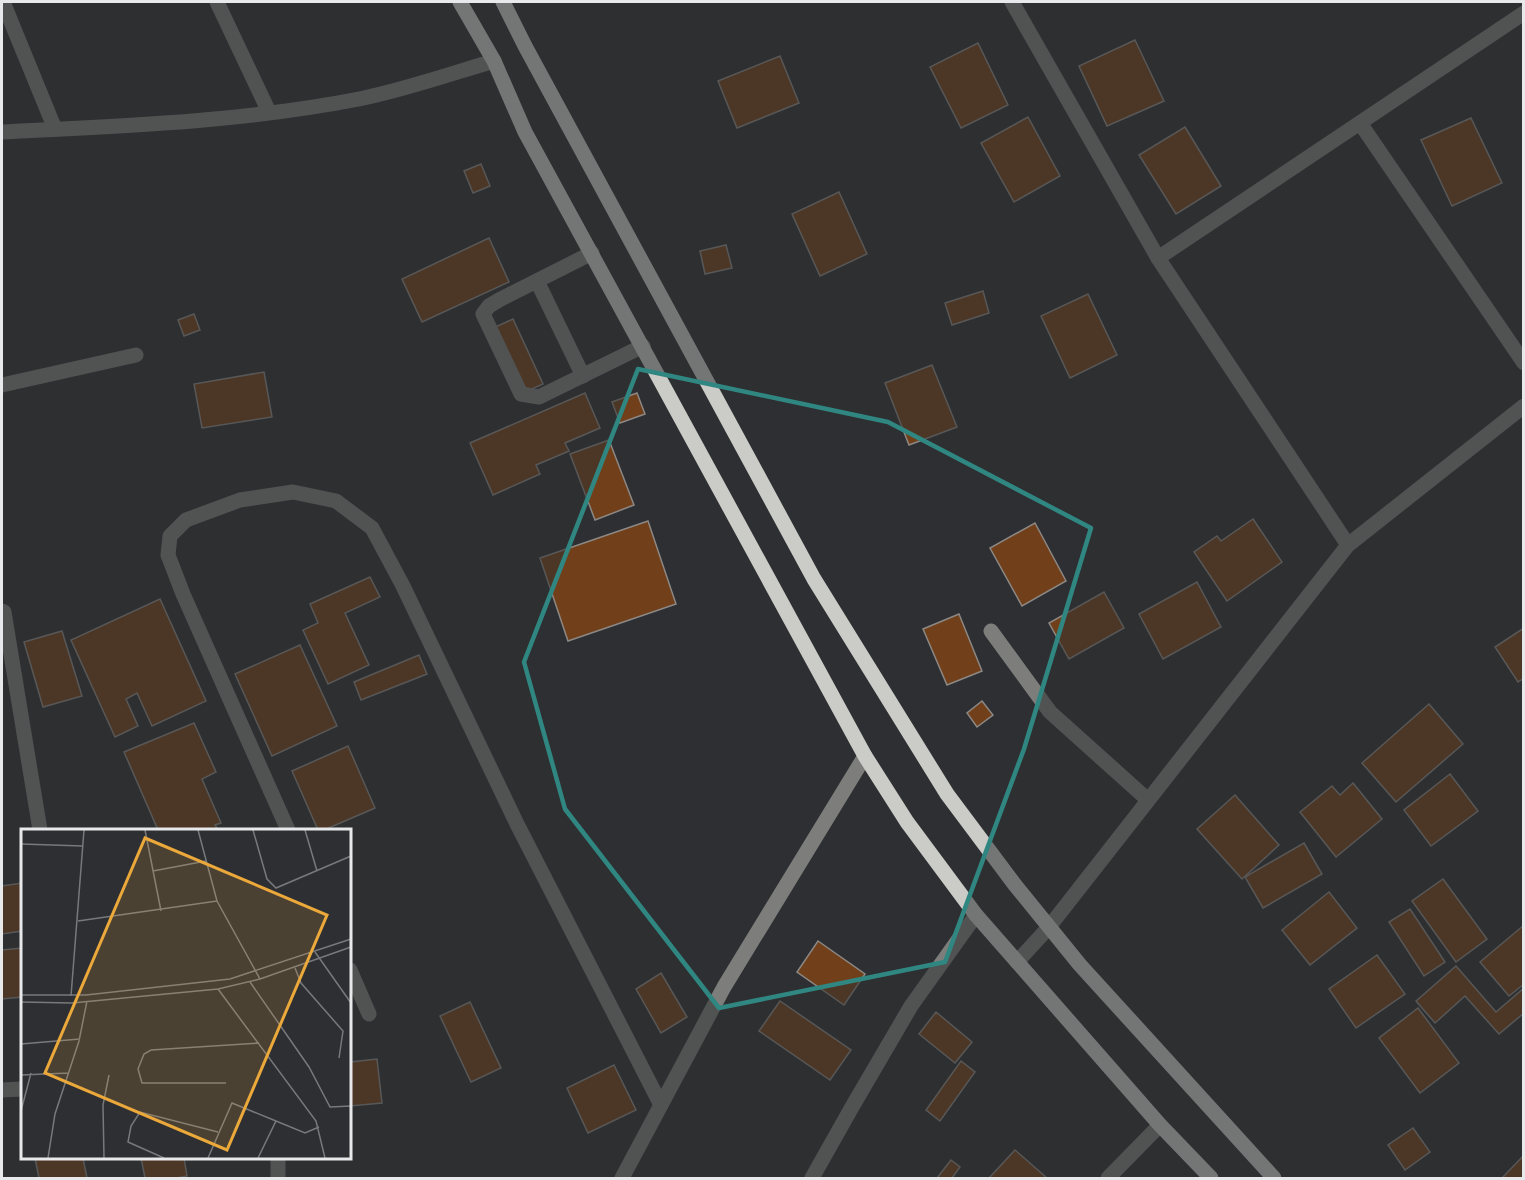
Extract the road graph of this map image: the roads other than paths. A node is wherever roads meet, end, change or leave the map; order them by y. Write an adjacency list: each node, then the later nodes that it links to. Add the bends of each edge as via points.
1 (3, 2): 10 (street)
2 (216, 2): 8 (street)
3 (460, 2): 7 (main road)
4 (503, 2): 29 (main road, via 814,579 947,794)
5 (1012, 2): 13 (street)
6 (1524, 12): 9 (street)
7 (494, 61): 8 (street, via 360,99); 12 (main road, via 525,132)
8 (269, 112): 10 (street)
9 (1360, 123): 13 (street); 17 (street)
10 (55, 129): 11 (street)
11 (2, 132)
12 (592, 253): 14 (street); 15 (main road)
13 (1158, 258): 21 (street)
14 (537, 281): 18 (street); 18 (street, via 489,306 483,314 521,394 539,397)
15 (643, 346): 18 (street); 24 (main road)
16 (136, 355): 19 (street)
17 (1524, 363)
18 (582, 376)
19 (2, 385)
20 (1524, 406): 21 (street)
21 (1348, 545): 25 (street)
22 (2, 611): 26 (street)
23 (991, 631): 25 (street, via 1050,712)
24 (865, 756): 28 (main road, via 907,822); 35 (street, via 724,987)
25 (1148, 800): 29 (street)
26 (40, 829)
27 (287, 829): 35 (street, via 168,555 170,536 186,520 240,500 293,492 336,501 372,528)
28 (976, 915): 30 (main road); 40 (street, via 911,1006)
29 (1049, 927): 30 (street); 43 (main road)
30 (1017, 962): 36 (main road)
31 (351, 972): 32 (street)
32 (369, 1014)
33 (21, 1089): 34 (street)
34 (2, 1090)
35 (661, 1105): 39 (street)
36 (1160, 1125): 41 (street); 42 (main road)
37 (278, 1159): 38 (street)
38 (278, 1179)
39 (622, 1179)
40 (812, 1179)
41 (1108, 1179)
42 (1211, 1179)
43 (1274, 1179)

